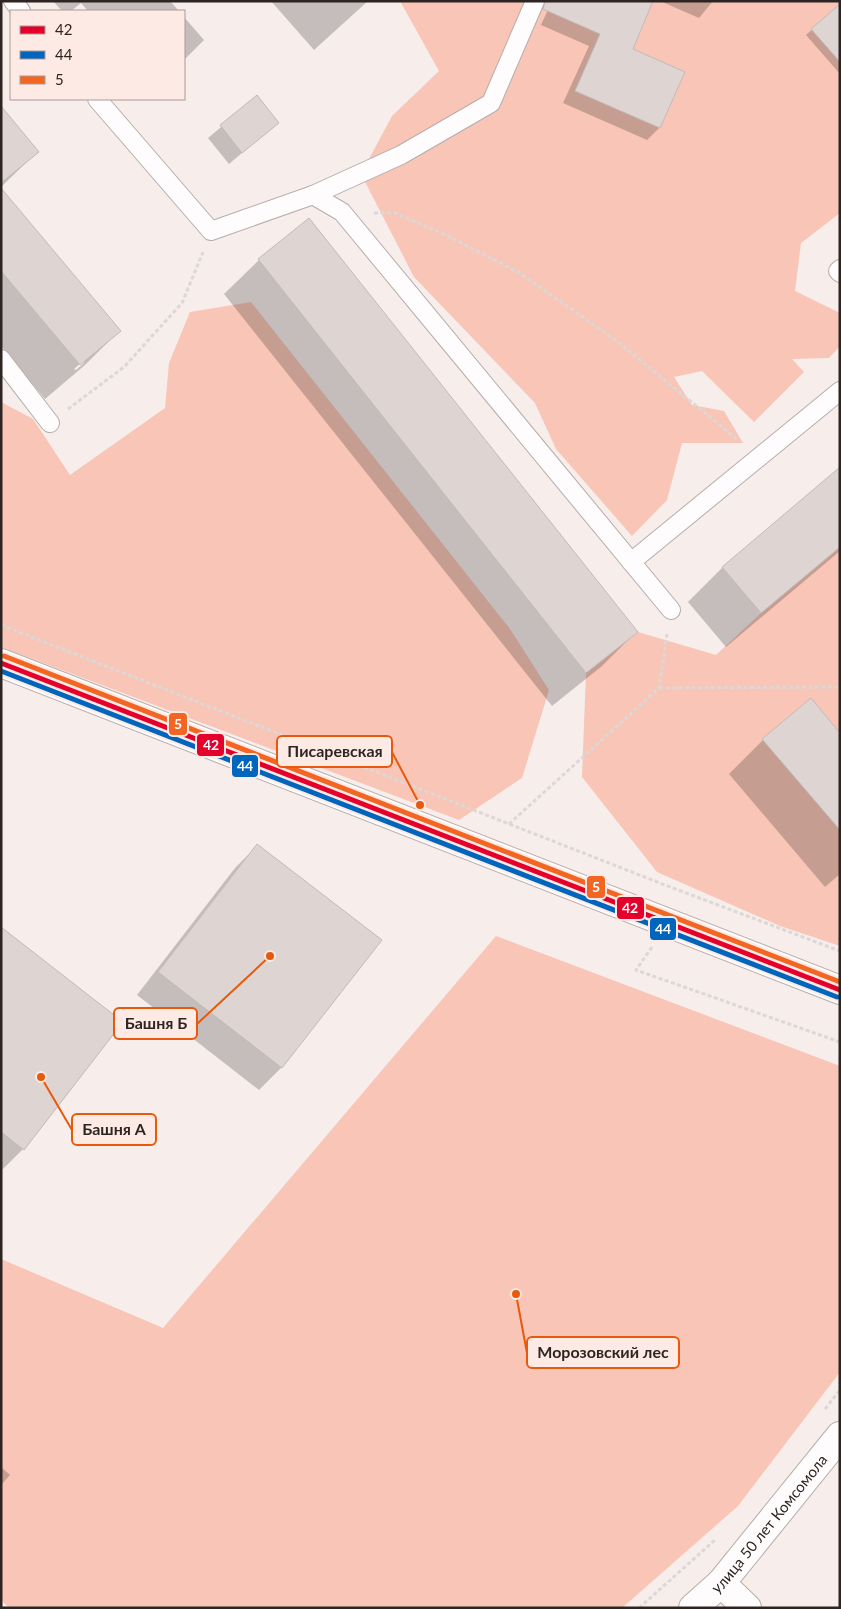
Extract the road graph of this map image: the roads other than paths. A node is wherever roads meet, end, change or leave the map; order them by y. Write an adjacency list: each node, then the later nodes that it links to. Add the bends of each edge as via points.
1 (535, 1): 3 (lane, via 491,103 401,154)
2 (98, 100): 3 (lane, via 211,231)
3 (314, 195): 9 (lane, via 342,212)
4 (840, 269): 5 (lane)
5 (840, 273)
6 (1, 359): 8 (lane)
7 (840, 391): 9 (lane)
8 (50, 423)
9 (631, 562): 10 (lane)
10 (671, 610)
11 (1, 663): 12 (street)
12 (840, 990)
13 (840, 1436): 14 (street, улица 50 лет Комсомола)
14 (721, 1583): 15 (street, улица 50 лет Комсомола); 16 (street)
15 (694, 1608)
16 (747, 1608)

